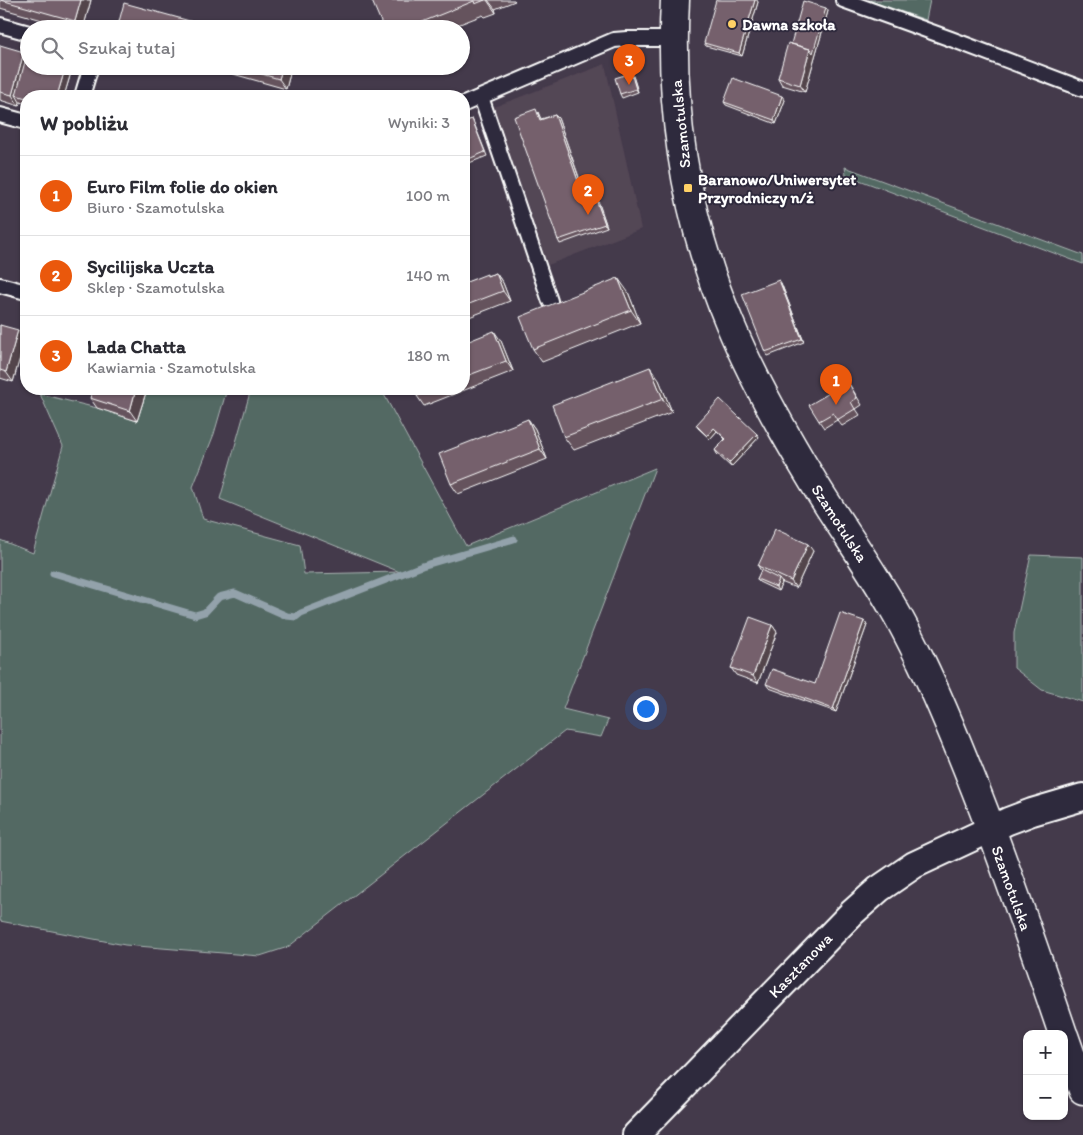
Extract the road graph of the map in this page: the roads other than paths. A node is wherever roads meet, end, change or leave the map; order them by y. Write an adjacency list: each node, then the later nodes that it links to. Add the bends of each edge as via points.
1 (675, 0): 5 (street, Szamotulska)
2 (843, 0): 7 (lane)
3 (0, 25): 4 (lane)
4 (20, 31)
5 (674, 39): 9 (lane, via 614,40); 17 (street, Szamotulska, via 676,112 683,162 704,252 730,324 776,418 893,607 921,661 948,719)
6 (88, 75): 8 (lane)
7 (1083, 88)
8 (84, 90)
9 (481, 97): 10 (lane); 15 (lane)
10 (470, 102)
11 (0, 116): 12 (lane)
12 (20, 121)
13 (0, 285): 14 (lane)
14 (20, 290)
15 (550, 301)
16 (1083, 797): 17 (street, Kasztanowa, via 1032,812)
17 (991, 830): 18 (street, Szamotulska); 21 (street, Kasztanowa, via 914,865 879,889)
18 (1062, 1030)
19 (1068, 1047): 20 (street, Szamotulska)
20 (1083, 1090)
21 (636, 1135)

